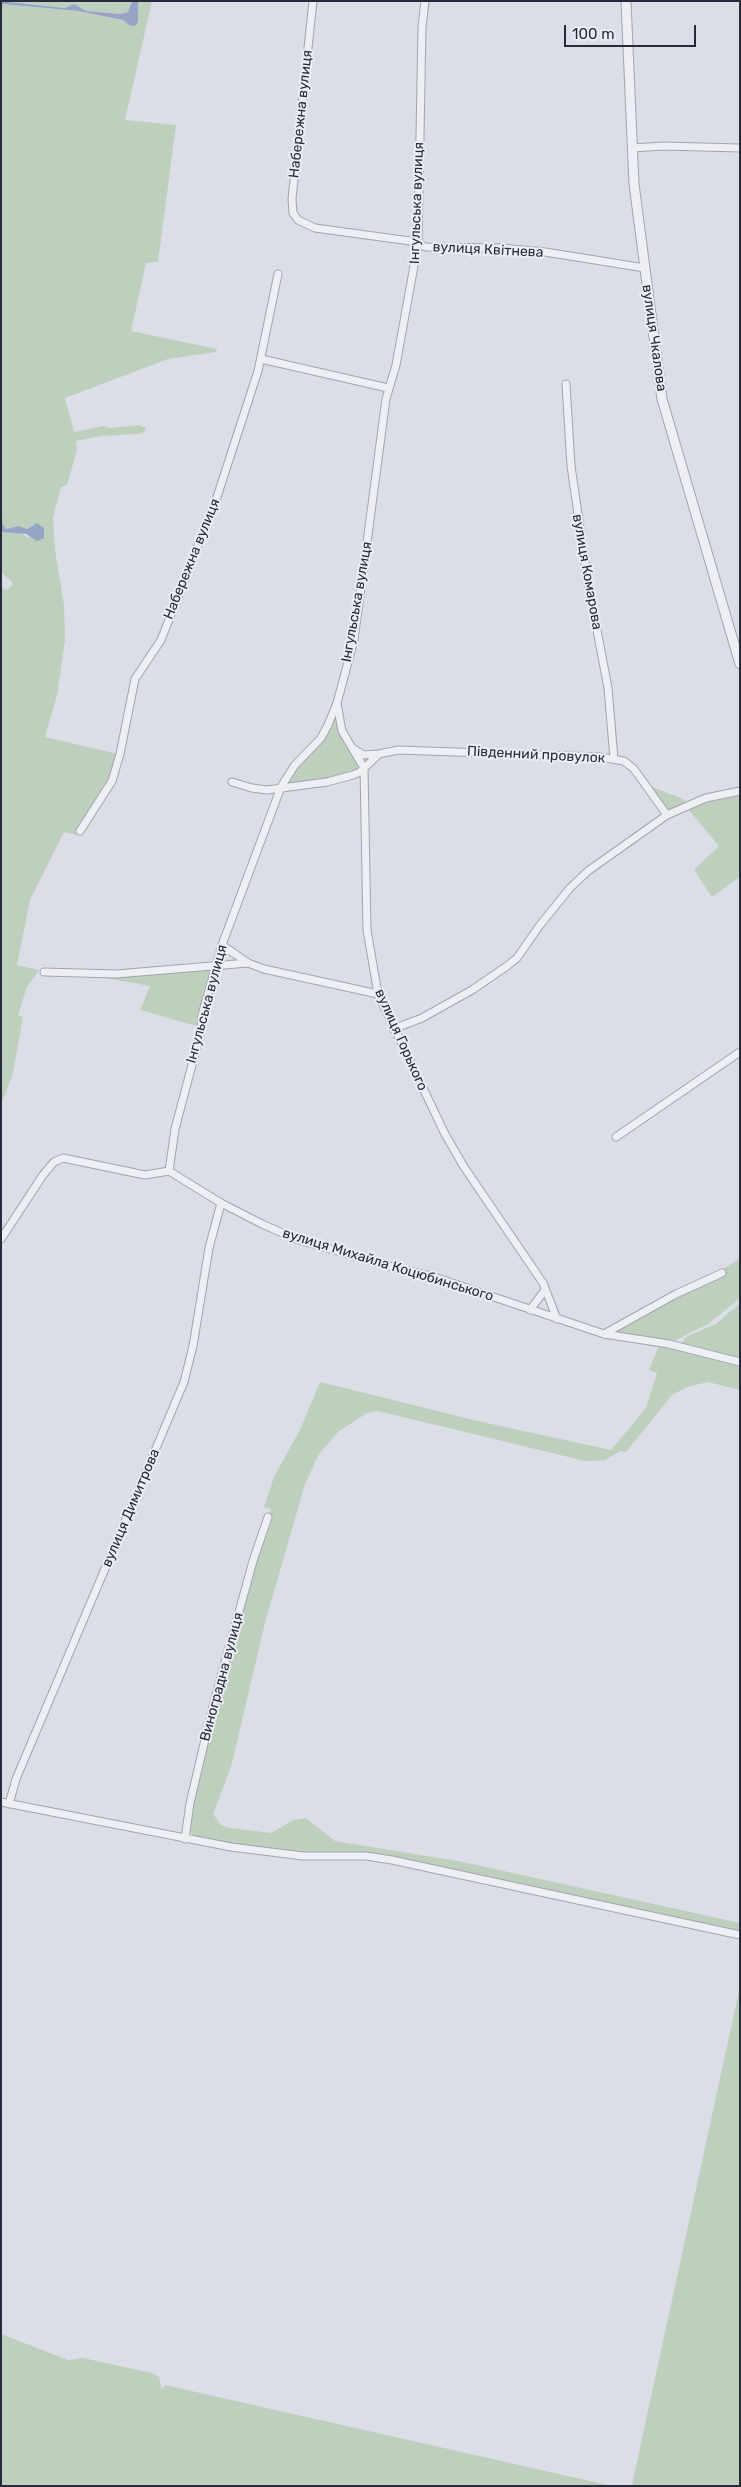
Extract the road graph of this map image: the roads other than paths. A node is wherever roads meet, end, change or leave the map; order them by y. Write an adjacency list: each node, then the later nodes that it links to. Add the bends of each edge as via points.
1 (313, 1): 6 (street, Набережна вулиця, via 292,199 293,213)
2 (425, 1): 7 (street, Інгульська вулиця)
3 (626, 1): 4 (street, вулиця Чкалова)
4 (632, 148): 5 (street); 8 (street, вулиця Чкалова)
5 (740, 148)
6 (303, 223): 7 (street, вулиця Квітнева, via 336,232)
7 (418, 244): 8 (street, вулиця Квітнева, via 545,252); 12 (street, Інгульська вулиця, via 396,365)
8 (645, 268): 13 (street, вулиця Чкалова, via 662,399)
9 (278, 274): 10 (street, Набережна вулиця)
10 (261, 359): 12 (street); 23 (street, Набережна вулиця, via 217,497 160,640 135,679 112,781)
11 (566, 384): 17 (street, вулиця Комарова, via 571,466 608,688)
12 (388, 388): 14 (street, Інгульська вулиця, via 355,631)
13 (740, 664)
14 (337, 703): 15 (street, вулиця Горького, via 342,731); 20 (street, Інгульська вулиця, via 321,738 295,765)
15 (351, 746): 16 (street, Південний провулок, via 363,755); 18 (street, вулиця Горького)
16 (379, 754): 17 (street, Південний провулок, via 398,750 469,751); 18 (street)
17 (614, 759): 22 (street, Південний провулок, via 624,761 644,779)
18 (364, 768): 20 (street, via 353,775 327,782); 28 (street, вулиця Горького, via 367,930)
19 (232, 782): 20 (street, via 267,790)
20 (280, 787): 24 (street, Інгульська вулиця)
21 (740, 790): 22 (street, via 706,798)
22 (667, 815): 29 (street, via 588,871 570,888 517,958 507,966 422,1018)
23 (80, 831)
24 (222, 945): 25 (street); 26 (street, Інгульська вулиця)
25 (248, 963): 26 (street); 28 (street)
26 (216, 968): 27 (street, via 116,974); 32 (street, Інгульська вулиця, via 202,1015)
27 (44, 972)
28 (378, 994): 29 (street, вулиця Горького)
29 (393, 1028): 36 (street, вулиця Горького, via 464,1167)
30 (740, 1052): 31 (street)
31 (616, 1137)
32 (169, 1171): 33 (street, вулиця Михайла Коцюбинського); 34 (street, via 145,1175 63,1158 54,1162 43,1175)
33 (221, 1202): 37 (street, вулиця Михайла Коцюбинського, via 296,1239 434,1277); 42 (street, вулиця Димитрова, via 184,1382)
34 (1, 1239)
35 (722, 1273): 39 (street)
36 (545, 1290): 37 (street); 38 (street, вулиця Горького)
37 (530, 1310): 38 (street, вулиця Михайла Коцюбинського)
38 (557, 1319): 39 (street, вулиця Михайла Коцюбинського)
39 (604, 1334): 40 (street, вулиця Михайла Коцюбинського, via 669,1344)
40 (740, 1362)
41 (268, 1517): 43 (street, Виноградна вулиця, via 213,1706 190,1803)
42 (5, 1803): 43 (street)
43 (185, 1839): 44 (street, via 303,1856 366,1856 392,1860)
44 (740, 1935)

